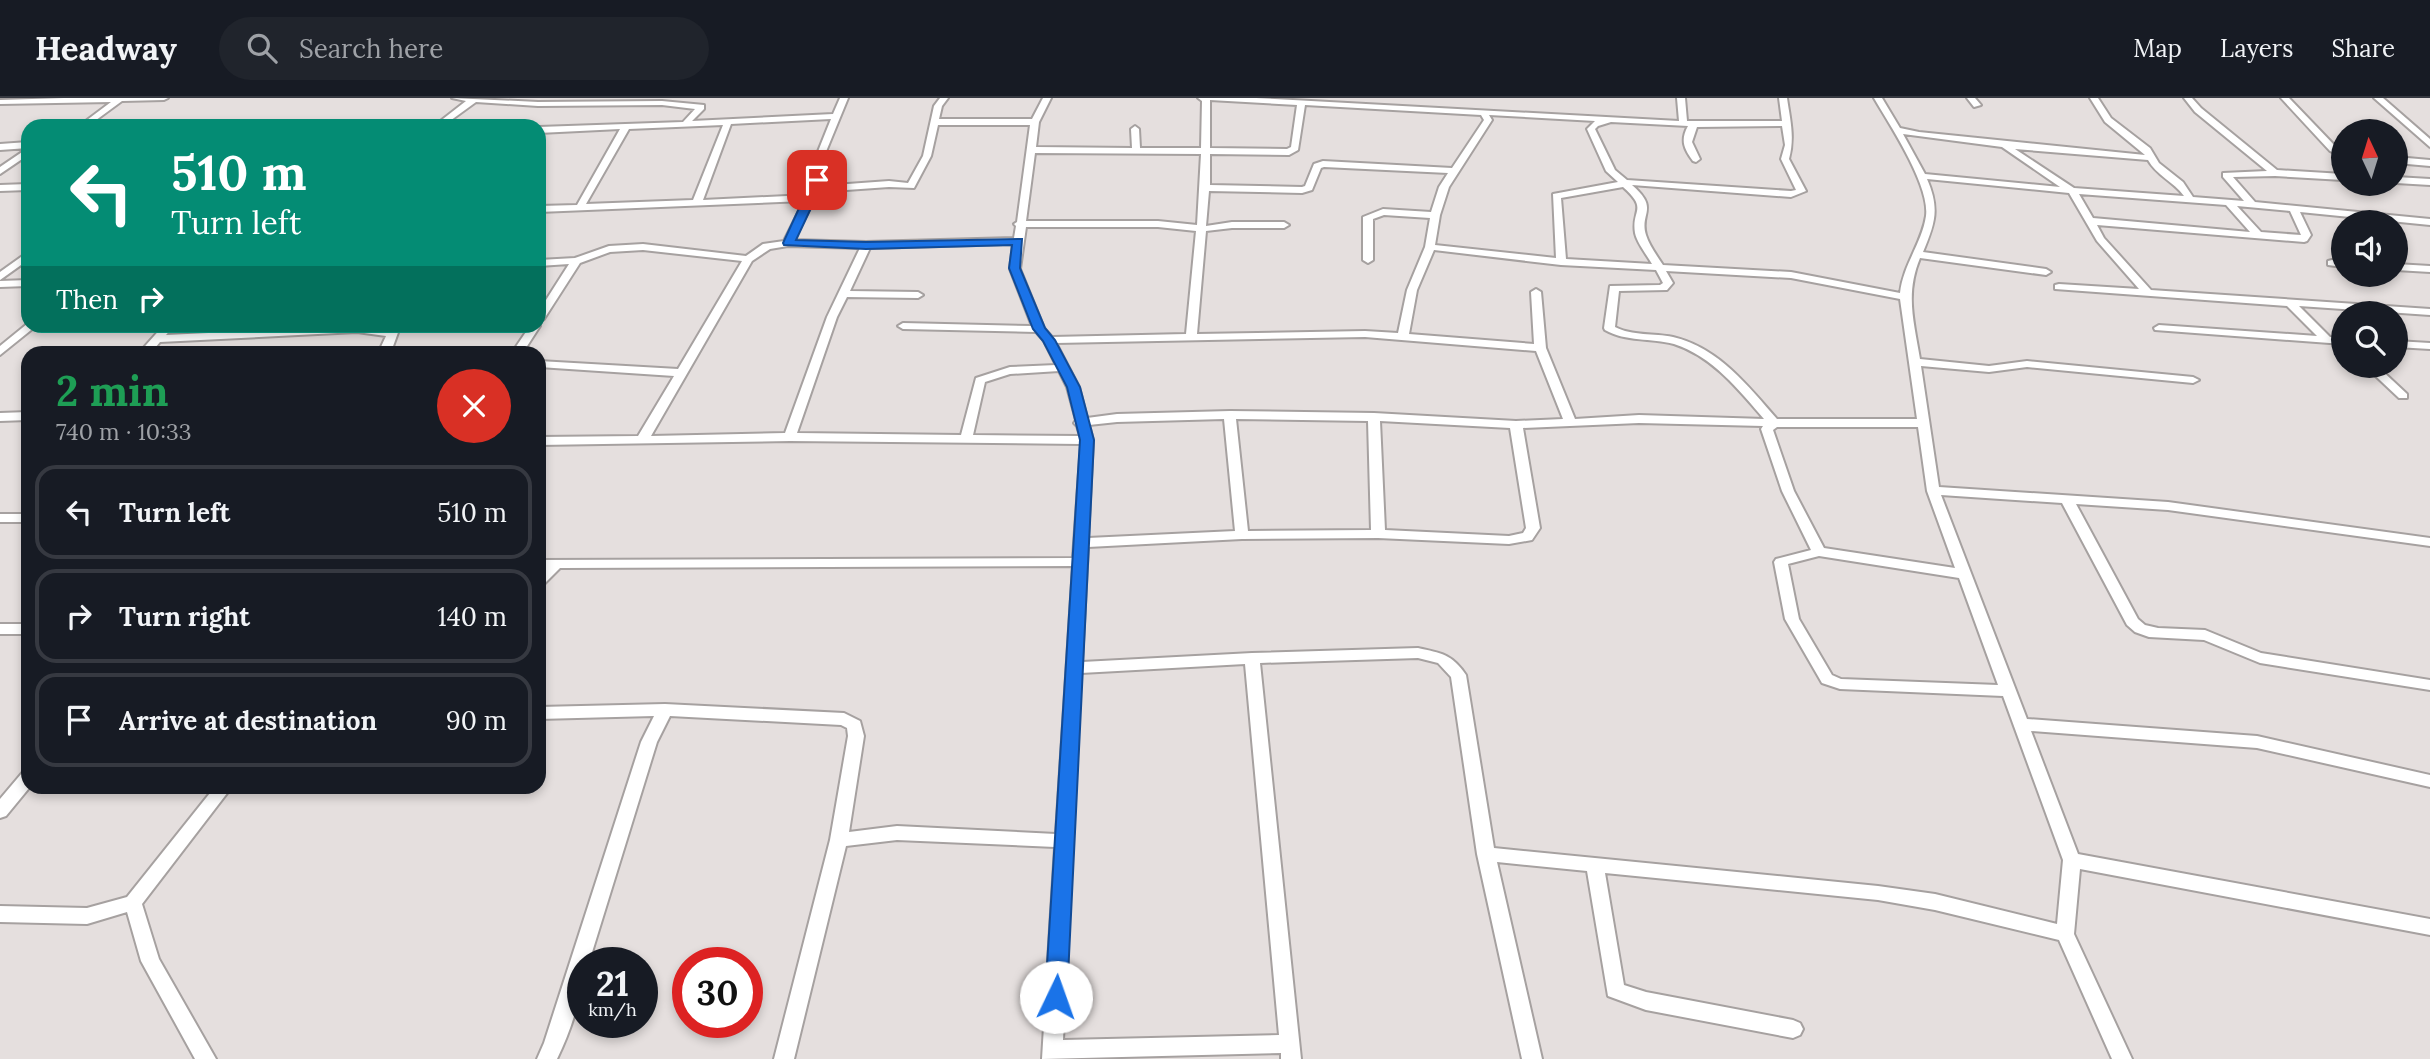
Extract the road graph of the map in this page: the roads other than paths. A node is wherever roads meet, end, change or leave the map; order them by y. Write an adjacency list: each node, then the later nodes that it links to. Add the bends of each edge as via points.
1 (164, 98): 16 (street)
2 (456, 98): 17 (street)
3 (844, 98): 22 (street)
4 (944, 98): 27 (street)
5 (1047, 98): 28 (street)
6 (1202, 98): 44 (street, via 1206,100)
7 (1212, 98): 20 (street)
8 (1681, 98): 29 (street)
9 (1783, 98): 30 (street)
10 (1878, 98): 34 (street)
11 (2094, 98): 46 (street, via 2108,120 2147,150)
12 (2189, 98): 52 (street)
13 (2285, 98): 41 (street)
14 (2378, 98): 37 (street)
15 (69, 99): 16 (street); 18 (street)
16 (120, 99): 23 (street)
17 (475, 99): 19 (street, via 538,104); 24 (street)
18 (0, 100)
19 (570, 100): 31 (street, via 701,107)
20 (1301, 103): 21 (street); 44 (street, via 1293,151)
21 (1483, 112): 25 (street); 51 (street, via 1488,120)
22 (835, 116): 26 (street); 62 (street)
23 (93, 119)
24 (448, 119)
25 (1612, 119): 29 (street); 57 (street, via 1591,129 1611,171)
26 (728, 122): 31 (street); 66 (street)
27 (936, 122): 28 (street); 62 (street, via 911,186)
28 (1035, 122): 43 (street)
29 (1683, 123): 32 (street)
30 (1788, 123): 32 (street); 57 (street, via 1785,159 1801,191)
31 (685, 124): 33 (street)
32 (1694, 124): 47 (street, via 1686,140)
33 (626, 127): 35 (street); 69 (street)
34 (1895, 129): 38 (street); 53 (street)
35 (546, 130)
36 (1135, 130): 42 (street)
37 (2430, 144)
38 (2004, 145): 46 (street); 63 (street)
39 (21, 146): 40 (street)
40 (0, 147)
41 (2331, 147)
42 (1136, 148): 43 (street); 44 (street)
43 (1031, 150): 75 (street)
44 (1205, 151): 61 (street)
45 (21, 156): 50 (street)
46 (2150, 158): 65 (street)
47 (1696, 159)
48 (2408, 161): 49 (street)
49 (2430, 163)
50 (0, 171)
51 (1454, 171): 61 (street, via 1323,164 1317,166 1309,188 1302,190); 72 (street)
52 (2275, 173): 54 (street); 68 (street, via 2226,176)
53 (1922, 176): 63 (street); 83 (street, via 1931,209)
54 (2331, 176)
55 (2408, 181): 56 (street)
56 (2430, 182)
57 (1626, 183): 88 (street, via 1556,196); 90 (street, via 1643,206 1640,234)
58 (12, 187): 59 (street); 60 (street); 64 (street)
59 (21, 187)
60 (0, 188)
61 (1205, 188): 77 (street)
62 (813, 189): 66 (street); 80 (street)
63 (2073, 191): 65 (street); 73 (street)
64 (0, 196)
65 (2191, 200): 67 (street)
66 (696, 202): 69 (street)
67 (2229, 202): 68 (street); 78 (street)
68 (2252, 204): 70 (street)
69 (580, 207): 71 (street)
70 (2293, 208): 74 (street); 78 (street, via 2304,239)
71 (546, 209)
72 (1434, 215): 82 (street); 86 (street, via 1382,212 1367,217)
73 (2089, 221): 78 (street); 99 (street, via 2099,239)
74 (2430, 222)
75 (1019, 224): 77 (street, via 1158,224); 79 (street)
76 (1284, 225): 77 (street)
77 (1202, 229): 112 (street)
78 (2259, 236)
79 (1018, 241): 81 (street); 111 (street, via 1015,268)
80 (788, 243): 81 (street); 84 (street, via 767,246)
81 (866, 245): 100 (street)
82 (1430, 247): 88 (street); 113 (street, via 1412,290)
83 (1916, 254): 93 (street); 102 (street, via 1907,274)
84 (748, 259): 87 (street, via 643,247 609,249); 125 (street)
85 (21, 260): 94 (street)
86 (1368, 260)
87 (576, 261): 89 (street); 104 (street)
88 (1562, 262): 90 (street)
89 (546, 263)
90 (1659, 267): 102 (street, via 1791,275); 135 (street, via 1667,286 1614,288 1609,328 1700,350)
91 (2408, 267): 92 (street)
92 (2430, 268)
93 (2046, 272)
94 (0, 277)
95 (0, 284): 96 (street)
96 (21, 284)
97 (2059, 287): 99 (street)
98 (1536, 292): 120 (street)
99 (2147, 292): 103 (street)
100 (843, 294): 101 (street); 138 (street)
101 (918, 295)
102 (1905, 297): 122 (street)
103 (2288, 302): 105 (street); 115 (street)
104 (546, 307)
105 (2430, 313)
106 (903, 326): 111 (street)
107 (2159, 328): 115 (street)
108 (23, 333): 121 (street)
109 (163, 333): 114 (street)
110 (277, 333): 114 (street)
111 (1044, 334): 112 (street, via 1152,340); 124 (street)
112 (1191, 335): 113 (street)
113 (1403, 337): 120 (street)
114 (157, 339): 118 (street)
115 (2327, 340): 116 (street)
116 (2331, 340)
117 (2408, 345): 119 (street)
118 (150, 346)
119 (2430, 346)
120 (1540, 348): 133 (street)
121 (0, 352)
122 (1914, 362): 127 (street, via 1989,369 2027,364); 136 (street)
123 (546, 364): 125 (street)
124 (1062, 368): 134 (street, via 1073,387); 139 (street, via 1003,371 980,380)
125 (681, 373): 140 (street)
126 (2384, 378): 128 (street)
127 (2193, 380)
128 (2403, 396)
129 (1230, 415): 131 (street); 134 (street); 148 (street)
130 (21, 416): 132 (street)
131 (1374, 416): 137 (street); 147 (street)
132 (0, 417)
133 (1570, 422): 135 (street); 137 (street)
134 (1080, 423): 141 (street)
135 (1774, 423): 136 (street); 151 (street, via 1768,429 1788,491)
136 (1923, 423): 143 (street)
137 (1516, 425): 147 (street, via 1533,528 1527,537)
138 (790, 437): 139 (street); 140 (street)
139 (966, 438): 141 (street)
140 (642, 440): 142 (street)
141 (1087, 440): 150 (street)
142 (546, 442)
143 (1933, 491): 144 (street); 156 (street)
144 (2067, 500): 149 (street, via 2168,506); 161 (street, via 2140,630 2202,634 2260,658)
145 (21, 519): 146 (street)
146 (2, 520)
147 (1378, 534): 148 (street)
148 (1241, 535): 150 (street)
149 (2430, 542)
150 (1082, 543): 152 (street)
151 (1819, 552): 156 (street); 162 (street, via 1781,562 1792,619 1827,679 1840,684)
152 (1081, 562): 154 (street); 160 (street)
153 (546, 564): 154 (street)
154 (556, 564): 155 (street)
155 (546, 574)
156 (1963, 574): 162 (street)
157 (0, 629): 158 (street)
158 (21, 629)
159 (1252, 658): 160 (street); 172 (street, via 1418,653 1443,659 1458,675); 180 (street)
160 (1076, 668): 171 (street)
161 (2430, 685)
162 (2008, 691): 165 (street)
163 (665, 710): 164 (street); 170 (street, via 844,719 854,725); 183 (street, via 652,733)
164 (546, 713)
165 (2021, 724): 166 (street, via 2257,742); 173 (street)
166 (2430, 781)
167 (21, 786): 169 (street)
168 (218, 794): 175 (street)
169 (0, 811)
170 (839, 840): 171 (street, via 897,833); 184 (street)
171 (1066, 841): 181 (street)
172 (1486, 854): 174 (street); 185 (street)
173 (2072, 860): 177 (street); 178 (street)
174 (1594, 863): 178 (street, via 1901,896); 179 (street, via 1615,990)
175 (133, 903): 176 (street, via 87,916); 182 (street, via 150,961)
176 (0, 914)
177 (2430, 927)
178 (2065, 934): 186 (street)
179 (1793, 1029)
180 (1290, 1051): 181 (street)
181 (1053, 1054)
182 (206, 1059)
183 (547, 1059)
184 (784, 1059)
185 (1532, 1059)
186 (2122, 1059)

